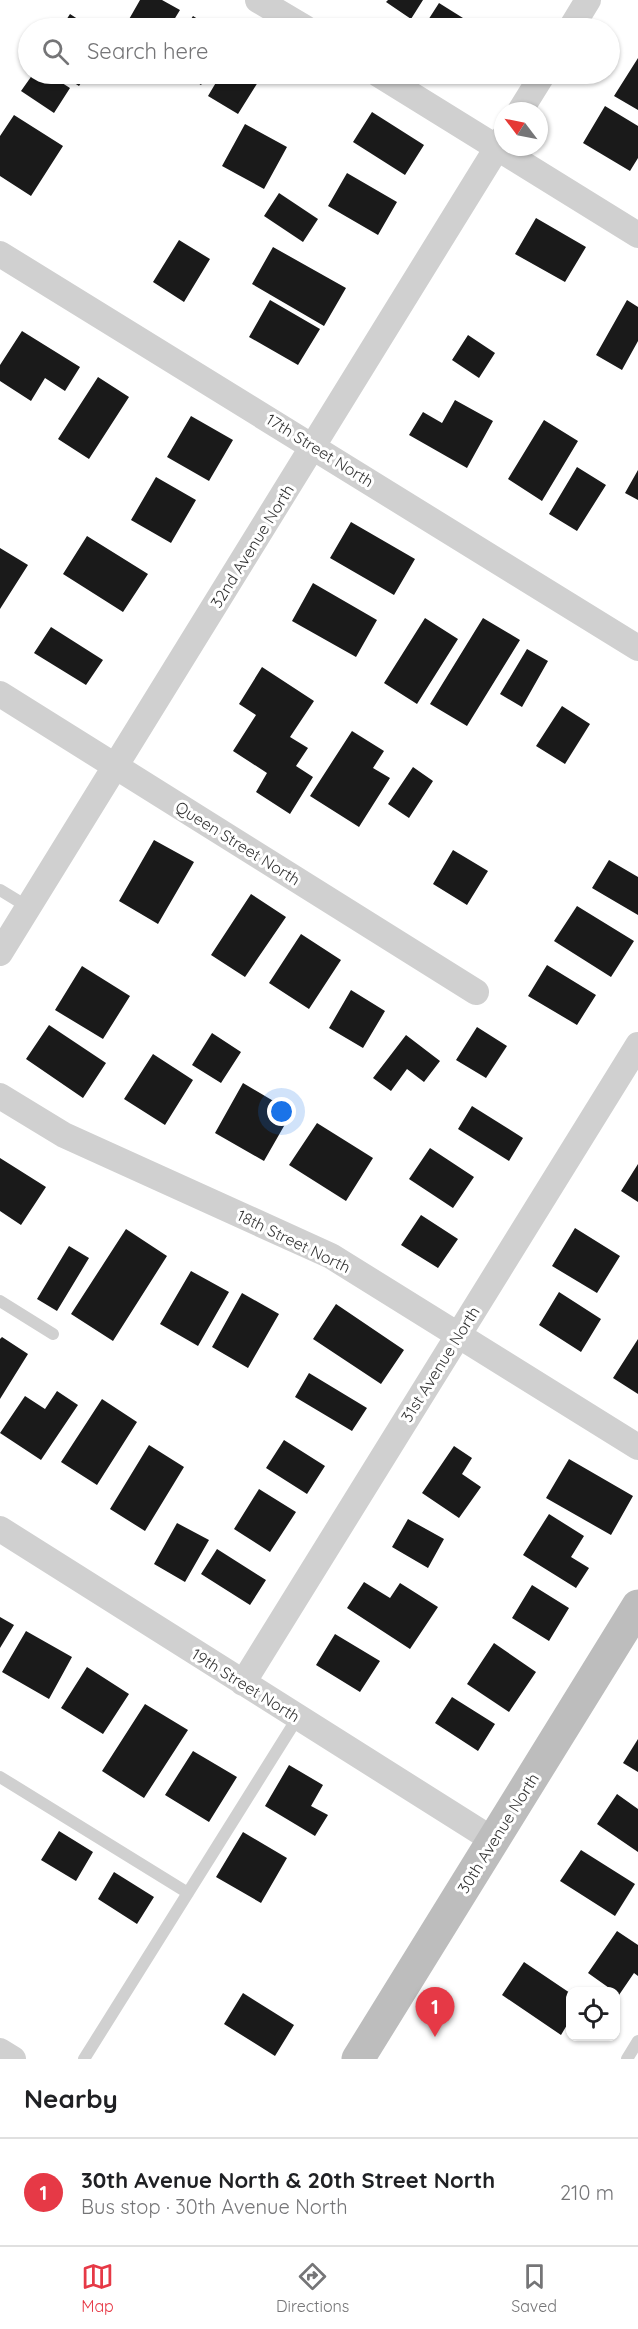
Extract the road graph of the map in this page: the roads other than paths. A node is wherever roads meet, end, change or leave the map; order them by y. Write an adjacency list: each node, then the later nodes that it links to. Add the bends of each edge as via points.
1 (258, 0): 3 (street)
2 (588, 0): 4 (street)
3 (288, 18)
4 (577, 18)
5 (396, 84): 8 (street)
6 (537, 84): 7 (street)
7 (526, 102)
8 (494, 139)
9 (494, 152): 13 (street, 32nd Avenue North)
10 (521, 156): 11 (street)
11 (638, 236)
12 (0, 254): 13 (street, 17th Street North)
13 (314, 447): 14 (street, 17th Street North); 16 (street, 32nd Avenue North)
14 (638, 648)
15 (0, 694): 16 (street, Queen Street North)
16 (115, 766): 18 (street, 32nd Avenue North); 20 (street, Queen Street North)
17 (0, 890): 18 (lane)
18 (28, 907): 19 (street, 32nd Avenue North)
19 (0, 953)
20 (476, 992)
21 (638, 1046): 25 (street, 31st Avenue North)
22 (0, 1096): 25 (street, 18th Street North, via 64,1135 331,1256)
23 (0, 1301): 24 (lane)
24 (53, 1334)
25 (459, 1334): 26 (street, 18th Street North); 29 (street, 31st Avenue North)
26 (638, 1447)
27 (0, 1529): 29 (street, 19th Street North)
28 (638, 1606): 32 (street, 30th Avenue North)
29 (243, 1683): 30 (street, 19th Street North)
30 (297, 1717): 32 (street, 19th Street North); 33 (lane)
31 (0, 1777): 33 (lane)
32 (494, 1840): 38 (street, 30th Avenue North)
33 (188, 1893): 37 (lane)
34 (638, 2041): 39 (lane)
35 (0, 2051): 36 (street)
36 (13, 2059)
37 (84, 2059)
38 (358, 2059)
39 (627, 2059)

